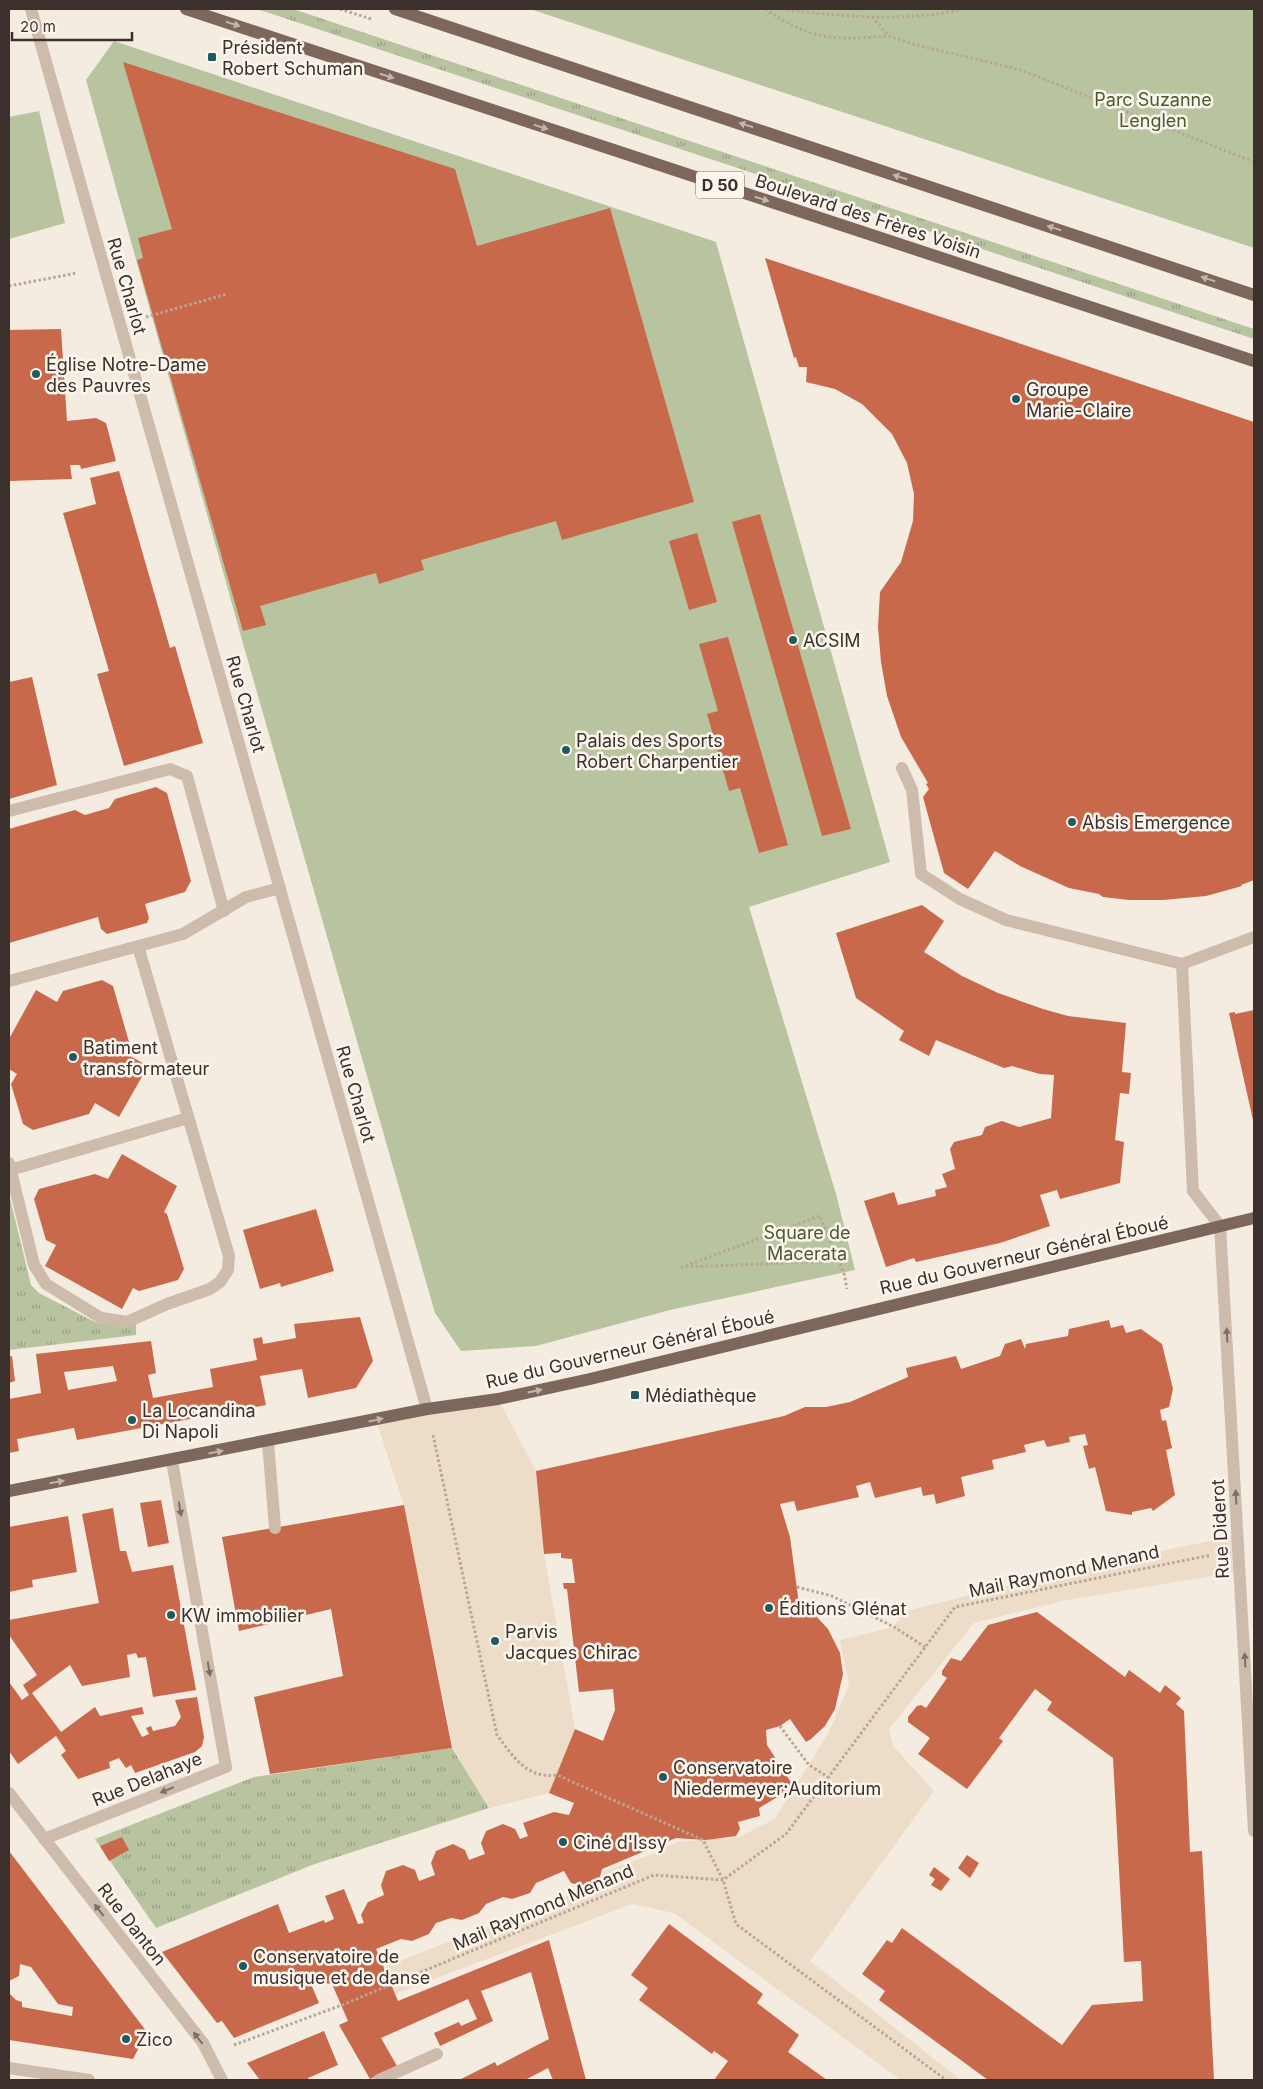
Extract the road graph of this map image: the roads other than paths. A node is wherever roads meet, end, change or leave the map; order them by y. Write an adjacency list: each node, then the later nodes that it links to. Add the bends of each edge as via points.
1 (31, 9): 8 (street, Rue Charlot)
2 (186, 9): 5 (main road, Boulevard des Frères Voisin / D 50, one-way to 5)
3 (395, 9): 4 (main road, one-way to 3)
4 (1254, 295)
5 (1254, 361)
6 (902, 768): 12 (street, via 912,790 921,874 960,899 1006,920)
7 (9, 811): 9 (street, via 170,769 187,776)
8 (280, 888): 9 (street, via 246,897); 18 (street, Rue Charlot)
9 (224, 911): 11 (street, via 183,934)
10 (1254, 937): 12 (street)
11 (138, 946): 13 (street); 14 (street)
12 (1182, 964): 17 (street, via 1193,1191)
13 (9, 981)
14 (188, 1118): 15 (street); 15 (street, via 229,1256 228,1270 210,1290 127,1322 101,1318 46,1284 34,1265)
15 (10, 1166)
16 (1254, 1218): 17 (main road, Rue du Gouverneur Général Éboué)
17 (1220, 1226): 18 (main road, Rue du Gouverneur Général Éboué, one-way to 17, via 498,1399 590,1379); 24 (street, Rue Diderot, one-way to 17)
18 (427, 1409): 19 (main road, Rue du Gouverneur Général Éboué, one-way to 18)
19 (268, 1442): 20 (main road, Rue du Gouverneur Général Éboué, one-way to 19); 22 (street)
20 (172, 1461): 21 (main road, Rue du Gouverneur Général Éboué, one-way to 20); 25 (street, Rue Delahaye, one-way to 25, via 226,1766)
21 (9, 1491)
22 (275, 1528)
23 (9, 1794): 25 (street, Rue Danton)
24 (1254, 1831)
25 (44, 1839): 29 (street, Rue Danton, one-way to 25, via 210,2054)
26 (437, 2054): 30 (street)
27 (9, 2068): 28 (street)
28 (89, 2080)
29 (222, 2080)
30 (379, 2080)

